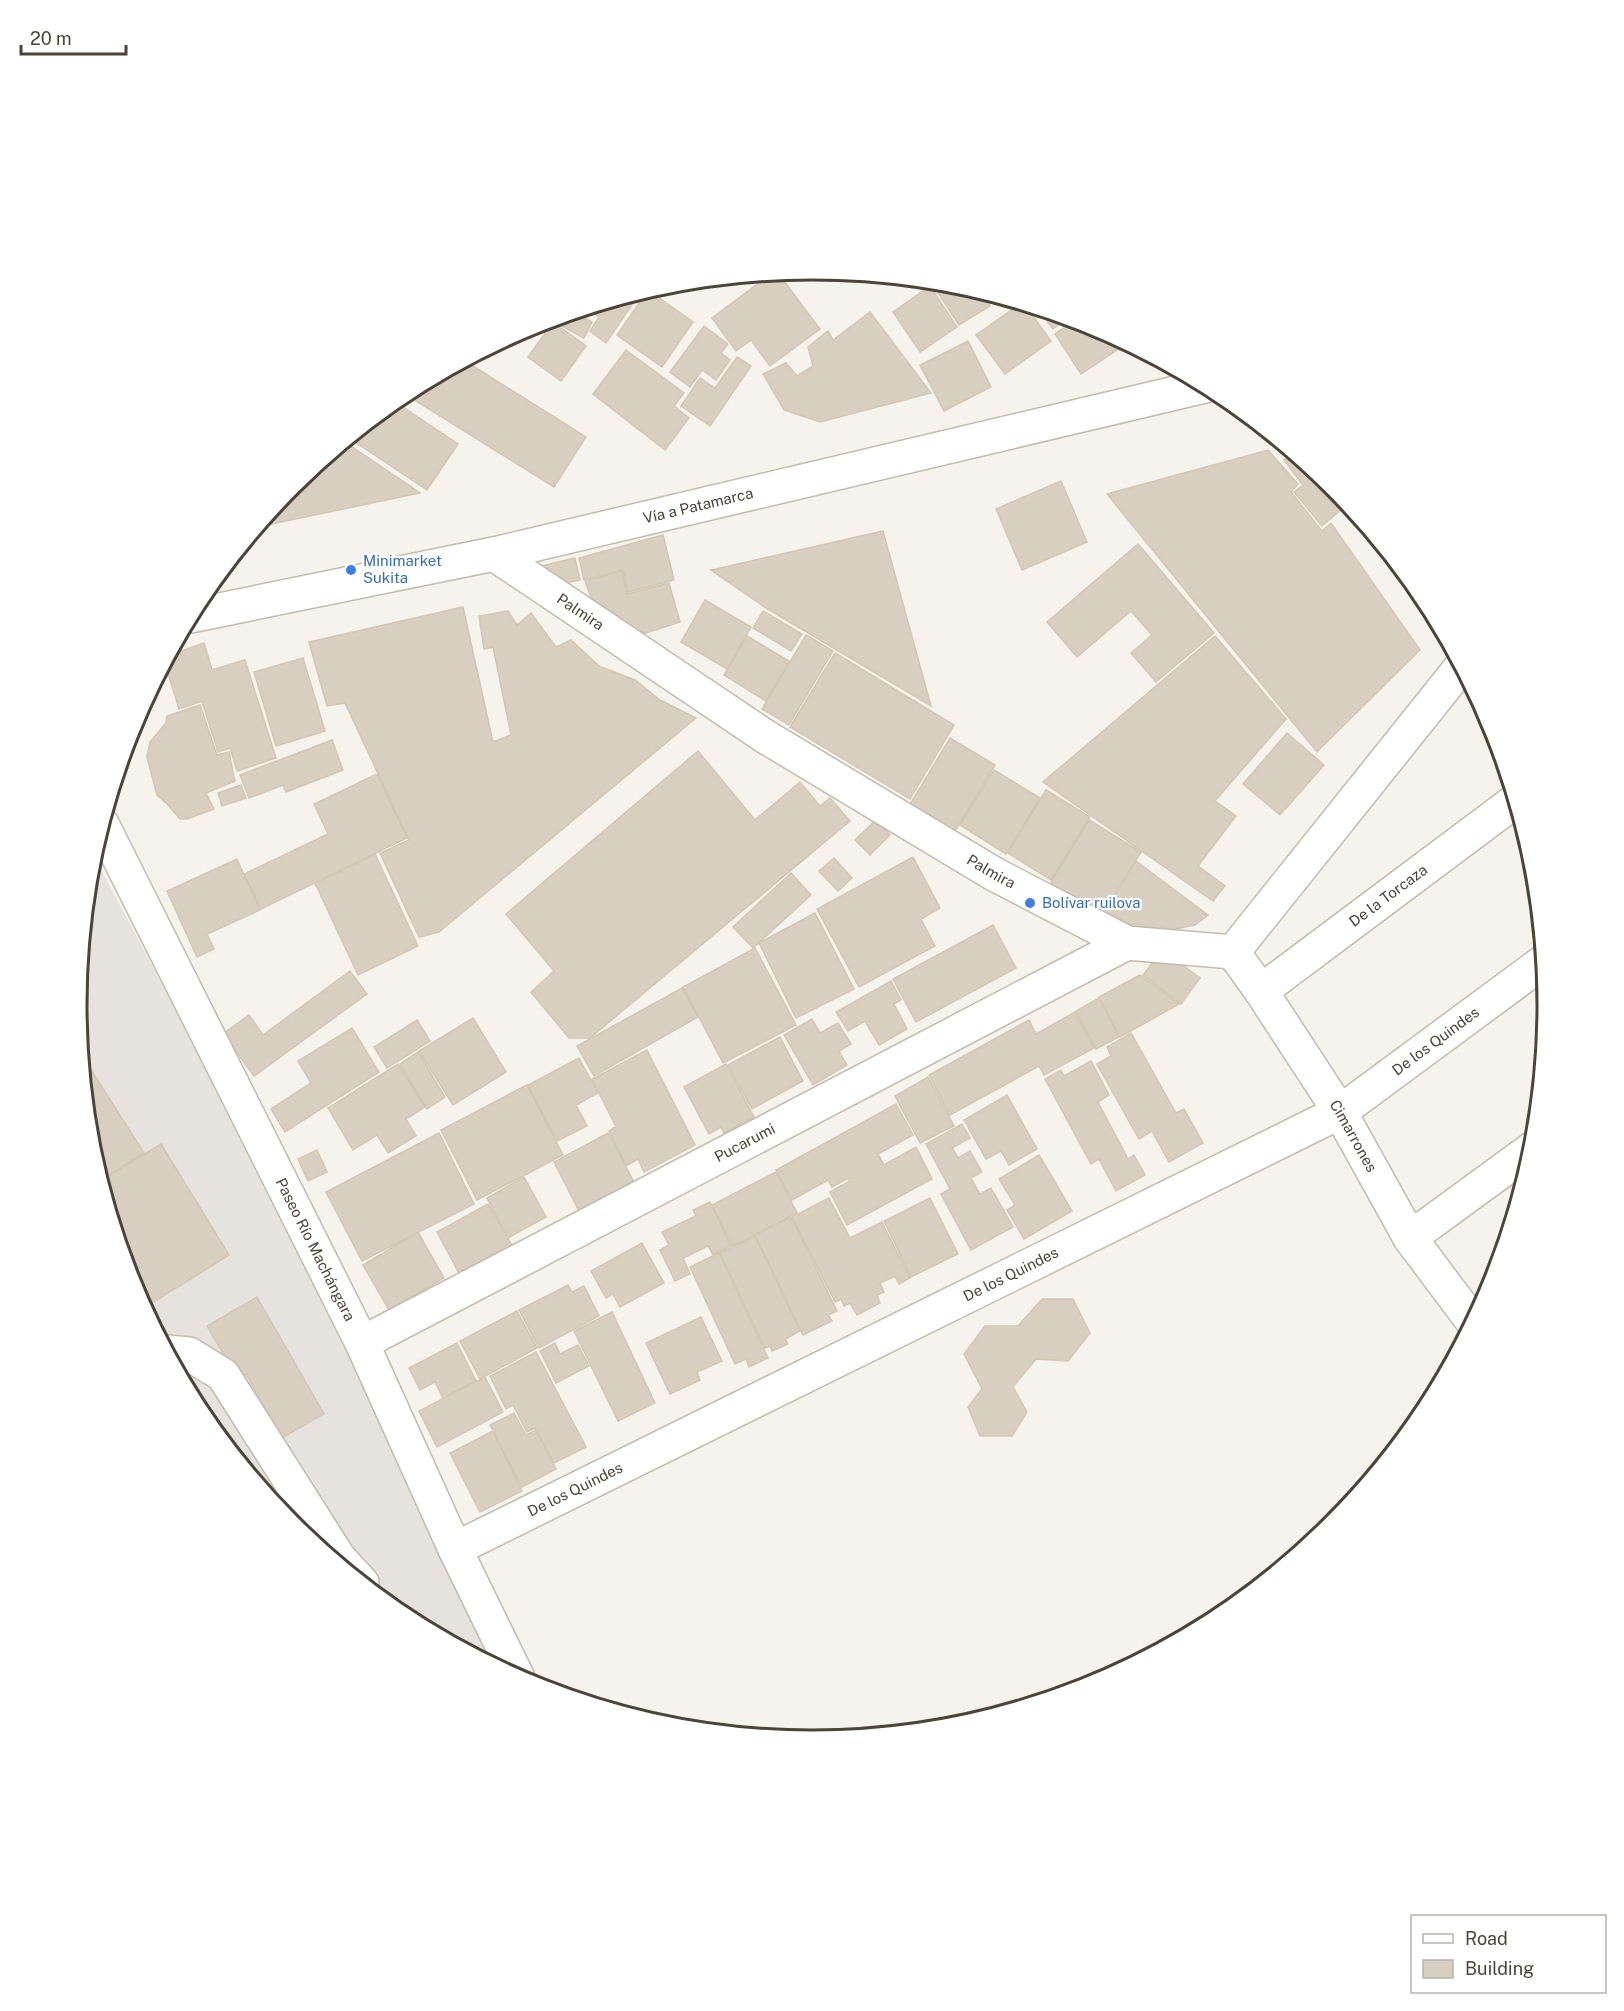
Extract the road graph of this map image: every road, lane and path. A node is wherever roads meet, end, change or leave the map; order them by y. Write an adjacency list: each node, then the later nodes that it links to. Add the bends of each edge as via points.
1 (1189, 387): 2 (street, Vía a Patamarca)
2 (494, 554): 3 (street, Vía a Patamarca); 7 (street, Palmira, via 766,736 994,874)
3 (202, 613)
4 (1456, 673): 8 (street)
5 (1509, 806): 10 (street, De la Torcaza)
6 (108, 836): 15 (street, Paseo Río Machángara)
7 (1126, 943): 8 (street, Palmira); 15 (street, Pucarumi)
8 (1233, 952): 10 (street, Cimarrones)
9 (1535, 968): 11 (street, De los Quindes)
10 (1261, 991): 11 (street, Cimarrones)
11 (1340, 1112): 13 (street, Cimarrones); 17 (street, De los Quindes)
12 (1521, 1157): 13 (street)
13 (1410, 1238): 14 (street, Cimarrones)
14 (1467, 1314)
15 (362, 1343): 17 (street, Paseo Río Machángara)
16 (176, 1353): 18 (street, via 189,1354 223,1375)
17 (454, 1549): 19 (street, Paseo Río Machángara)
18 (336, 1553)
19 (511, 1665)

